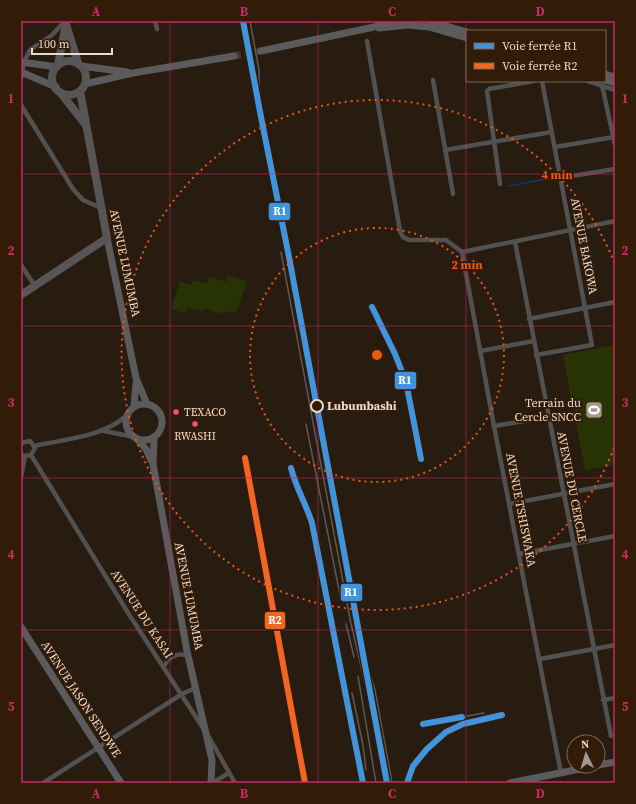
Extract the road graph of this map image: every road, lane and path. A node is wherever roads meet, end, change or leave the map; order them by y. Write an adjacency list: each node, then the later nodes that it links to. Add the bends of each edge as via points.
1 (156, 21): 7 (street)
2 (392, 21): 6 (main road)
3 (429, 21): 8 (main road)
4 (65, 22): 13 (street, via 52,35 30,50); 14 (highway, AVENUE LUMUMBA); 15 (highway)
5 (408, 23): 6 (main road); 9 (main road, via 436,28)
6 (374, 27): 11 (main road)
7 (157, 30)
8 (466, 32)
9 (466, 38)
10 (367, 41): 43 (street, via 400,231 403,237 409,240 446,240)
11 (261, 51)
12 (234, 56): 16 (main road)
13 (24, 60): 15 (main road); 17 (street)
14 (80, 64): 15 (highway, via 68,61); 16 (main road); 24 (highway, AVENUE LUMUMBA, via 86,75)
15 (57, 66): 23 (highway, via 53,77)
16 (133, 73): 24 (main road)
17 (21, 74): 23 (main road)
18 (433, 80): 33 (street)
19 (529, 82): 30 (street, via 488,90)
20 (542, 82): 28 (street, AVENUE BAKOWA)
21 (603, 83): 22 (main road); 25 (street); 29 (street)
22 (615, 83)
23 (57, 88): 24 (highway, via 69,94); 27 (highway, AVENUE LUMUMBA)
24 (82, 88): 27 (highway, AVENUE LUMUMBA)
25 (615, 90)
26 (21, 105): 38 (street, via 77,195)
27 (85, 124): 38 (highway, AVENUE LUMUMBA)
28 (552, 132): 30 (street); 32 (street, AVENUE BAKOWA)
29 (614, 137): 31 (street); 32 (street)
30 (494, 141): 33 (street); 36 (street)
31 (615, 145)
32 (555, 148): 35 (street, AVENUE BAKOWA)
33 (445, 150): 37 (street)
34 (615, 169): 35 (street)
35 (560, 178): 40 (street, AVENUE BAKOWA)
36 (500, 184)
37 (453, 194)
38 (101, 208): 41 (highway, AVENUE LUMUMBA)
39 (615, 221): 40 (street)
40 (570, 231): 42 (street); 48 (street, AVENUE BAKOWA)
41 (108, 238): 45 (highway); 53 (main road, AVENUE LUMUMBA)
42 (515, 242): 43 (street); 49 (street, AVENUE DU CERCLE)
43 (462, 252): 51 (street, AVENUE TSHISWAKA)
44 (21, 265): 45 (street)
45 (35, 286): 46 (highway)
46 (21, 295)
47 (615, 302): 48 (street)
48 (585, 308): 49 (street); 52 (street, AVENUE BAKOWA, via 592,345)
49 (529, 319): 50 (street, AVENUE DU CERCLE)
50 (534, 340): 51 (street); 52 (street, AVENUE DU CERCLE)
51 (480, 351): 58 (street, AVENUE TSHISWAKA)
52 (536, 355): 57 (street, AVENUE DU CERCLE)
53 (136, 378): 54 (main road, AVENUE LUMUMBA); 55 (main road)
54 (147, 404): 55 (main road); 61 (main road, via 159,410 163,420 161,431)
55 (134, 407): 56 (main road)
56 (127, 415): 59 (street); 60 (main road, via 127,429)
57 (548, 417): 58 (street); 69 (street, AVENUE DU CERCLE)
58 (494, 426): 70 (street, AVENUE TSHISWAKA)
59 (103, 431): 60 (street); 63 (street)
60 (136, 438): 61 (main road, via 144,441); 66 (main road, via 146,449)
61 (154, 438): 66 (main road)
62 (21, 443): 63 (street, via 30,441)
63 (34, 446): 65 (street)
64 (23, 455): 65 (street); 67 (street)
65 (31, 455): 79 (street, AVENUE DU KASAI)
66 (152, 464): 77 (main road, AVENUE LUMUMBA)
67 (21, 477)
68 (615, 484): 69 (street)
69 (563, 493): 70 (street); 72 (street, AVENUE DU CERCLE)
70 (509, 504): 73 (street, AVENUE TSHISWAKA)
71 (615, 536): 72 (street)
72 (573, 544): 73 (street); 76 (street, AVENUE DU CERCLE)
73 (519, 554): 78 (street, AVENUE TSHISWAKA)
74 (21, 627): 86 (main road, AVENUE JASON SENDWE)
75 (615, 645): 76 (street)
76 (593, 649): 78 (street); 83 (street, AVENUE DU CERCLE)
77 (188, 656): 79 (street, via 176,655 167,660); 80 (main road, AVENUE LUMUMBA)
78 (540, 659): 88 (street, AVENUE TSHISWAKA)
79 (164, 667): 81 (street, AVENUE DU KASAI)
80 (195, 688): 81 (street); 84 (main road, AVENUE LUMUMBA)
81 (182, 694): 84 (street, AVENUE DU KASAI); 86 (street)
82 (615, 698): 83 (street)
83 (603, 700): 85 (street, AVENUE DU CERCLE)
84 (206, 732): 89 (street, AVENUE DU KASAI); 92 (main road, AVENUE LUMUMBA, via 212,760)
85 (611, 736)
86 (98, 746): 90 (street); 91 (main road, AVENUE JASON SENDWE)
87 (566, 771): 88 (main road)
88 (561, 772): 94 (main road)
89 (229, 773): 92 (street); 93 (street, AVENUE DU KASAI)
90 (43, 783)
91 (121, 783)
92 (212, 783)
93 (235, 783)
94 (510, 783)

